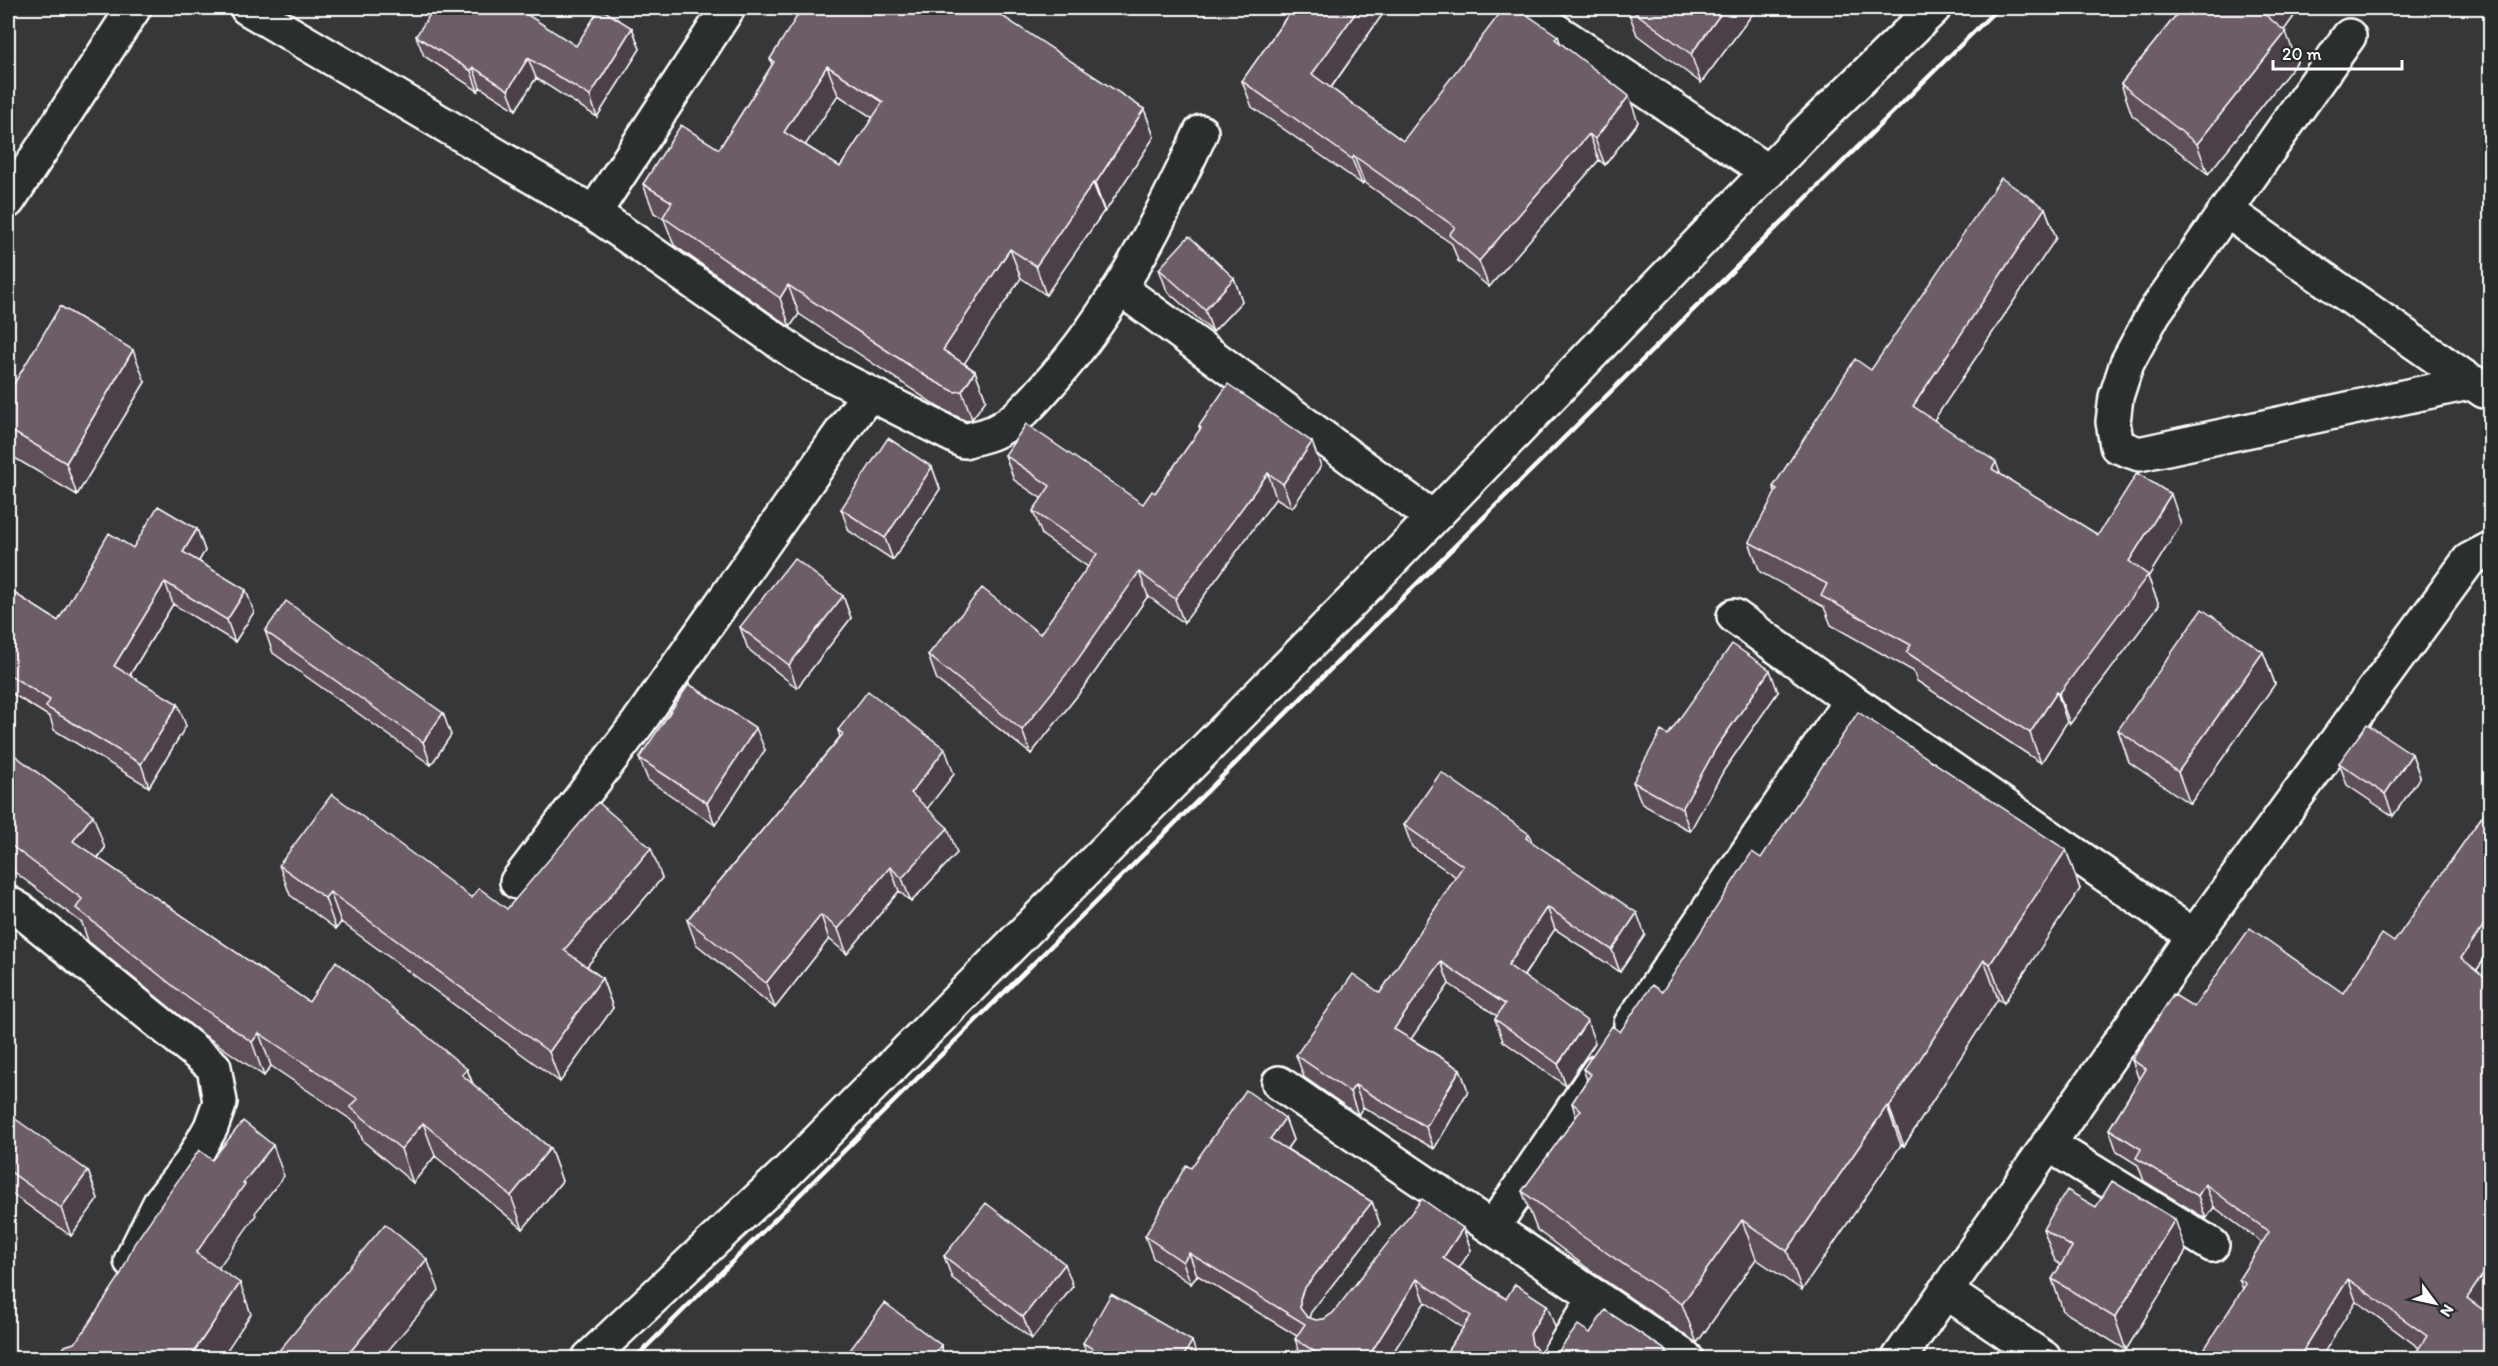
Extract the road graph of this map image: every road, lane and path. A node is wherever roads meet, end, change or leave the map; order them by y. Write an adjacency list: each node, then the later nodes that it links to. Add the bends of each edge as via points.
1 (135, 8): 9 (street)
2 (247, 8): 11 (street)
3 (728, 8): 11 (street)
4 (1522, 8): 8 (street)
5 (1934, 8): 8 (street)
6 (2349, 36): 10 (street)
7 (1201, 132): 12 (street, via 1166,208)
8 (1768, 172): 15 (street)
9 (8, 201)
10 (2227, 211): 13 (street); 13 (street, via 2154,313 2127,363 2116,396 2113,422 2117,446 2139,454)
11 (594, 213): 14 (street, via 811,364)
12 (1121, 289): 14 (street, via 1068,362 1029,405 995,432 964,441); 15 (street)
13 (2482, 389)
14 (869, 393): 19 (street, via 638,723)
15 (1433, 518): 29 (street, via 787,1172)
16 (2490, 549): 21 (street, via 2469,560)
17 (1734, 615): 18 (street)
18 (1851, 700): 21 (street); 24 (street)
19 (517, 882)
20 (8, 903): 26 (street, via 214,1067 220,1102 211,1127 191,1163 161,1201)
21 (2194, 936): 23 (street)
22 (1279, 1083): 24 (street, via 1424,1198)
23 (2048, 1144): 25 (street); 27 (street)
24 (1493, 1227): 28 (street)
25 (2212, 1245)
26 (121, 1286)
27 (1945, 1291): 32 (street); 33 (street)
28 (1596, 1297): 30 (street); 31 (street)
29 (589, 1359)
30 (1557, 1359)
31 (1686, 1359)
32 (1899, 1359)
33 (2044, 1359)

